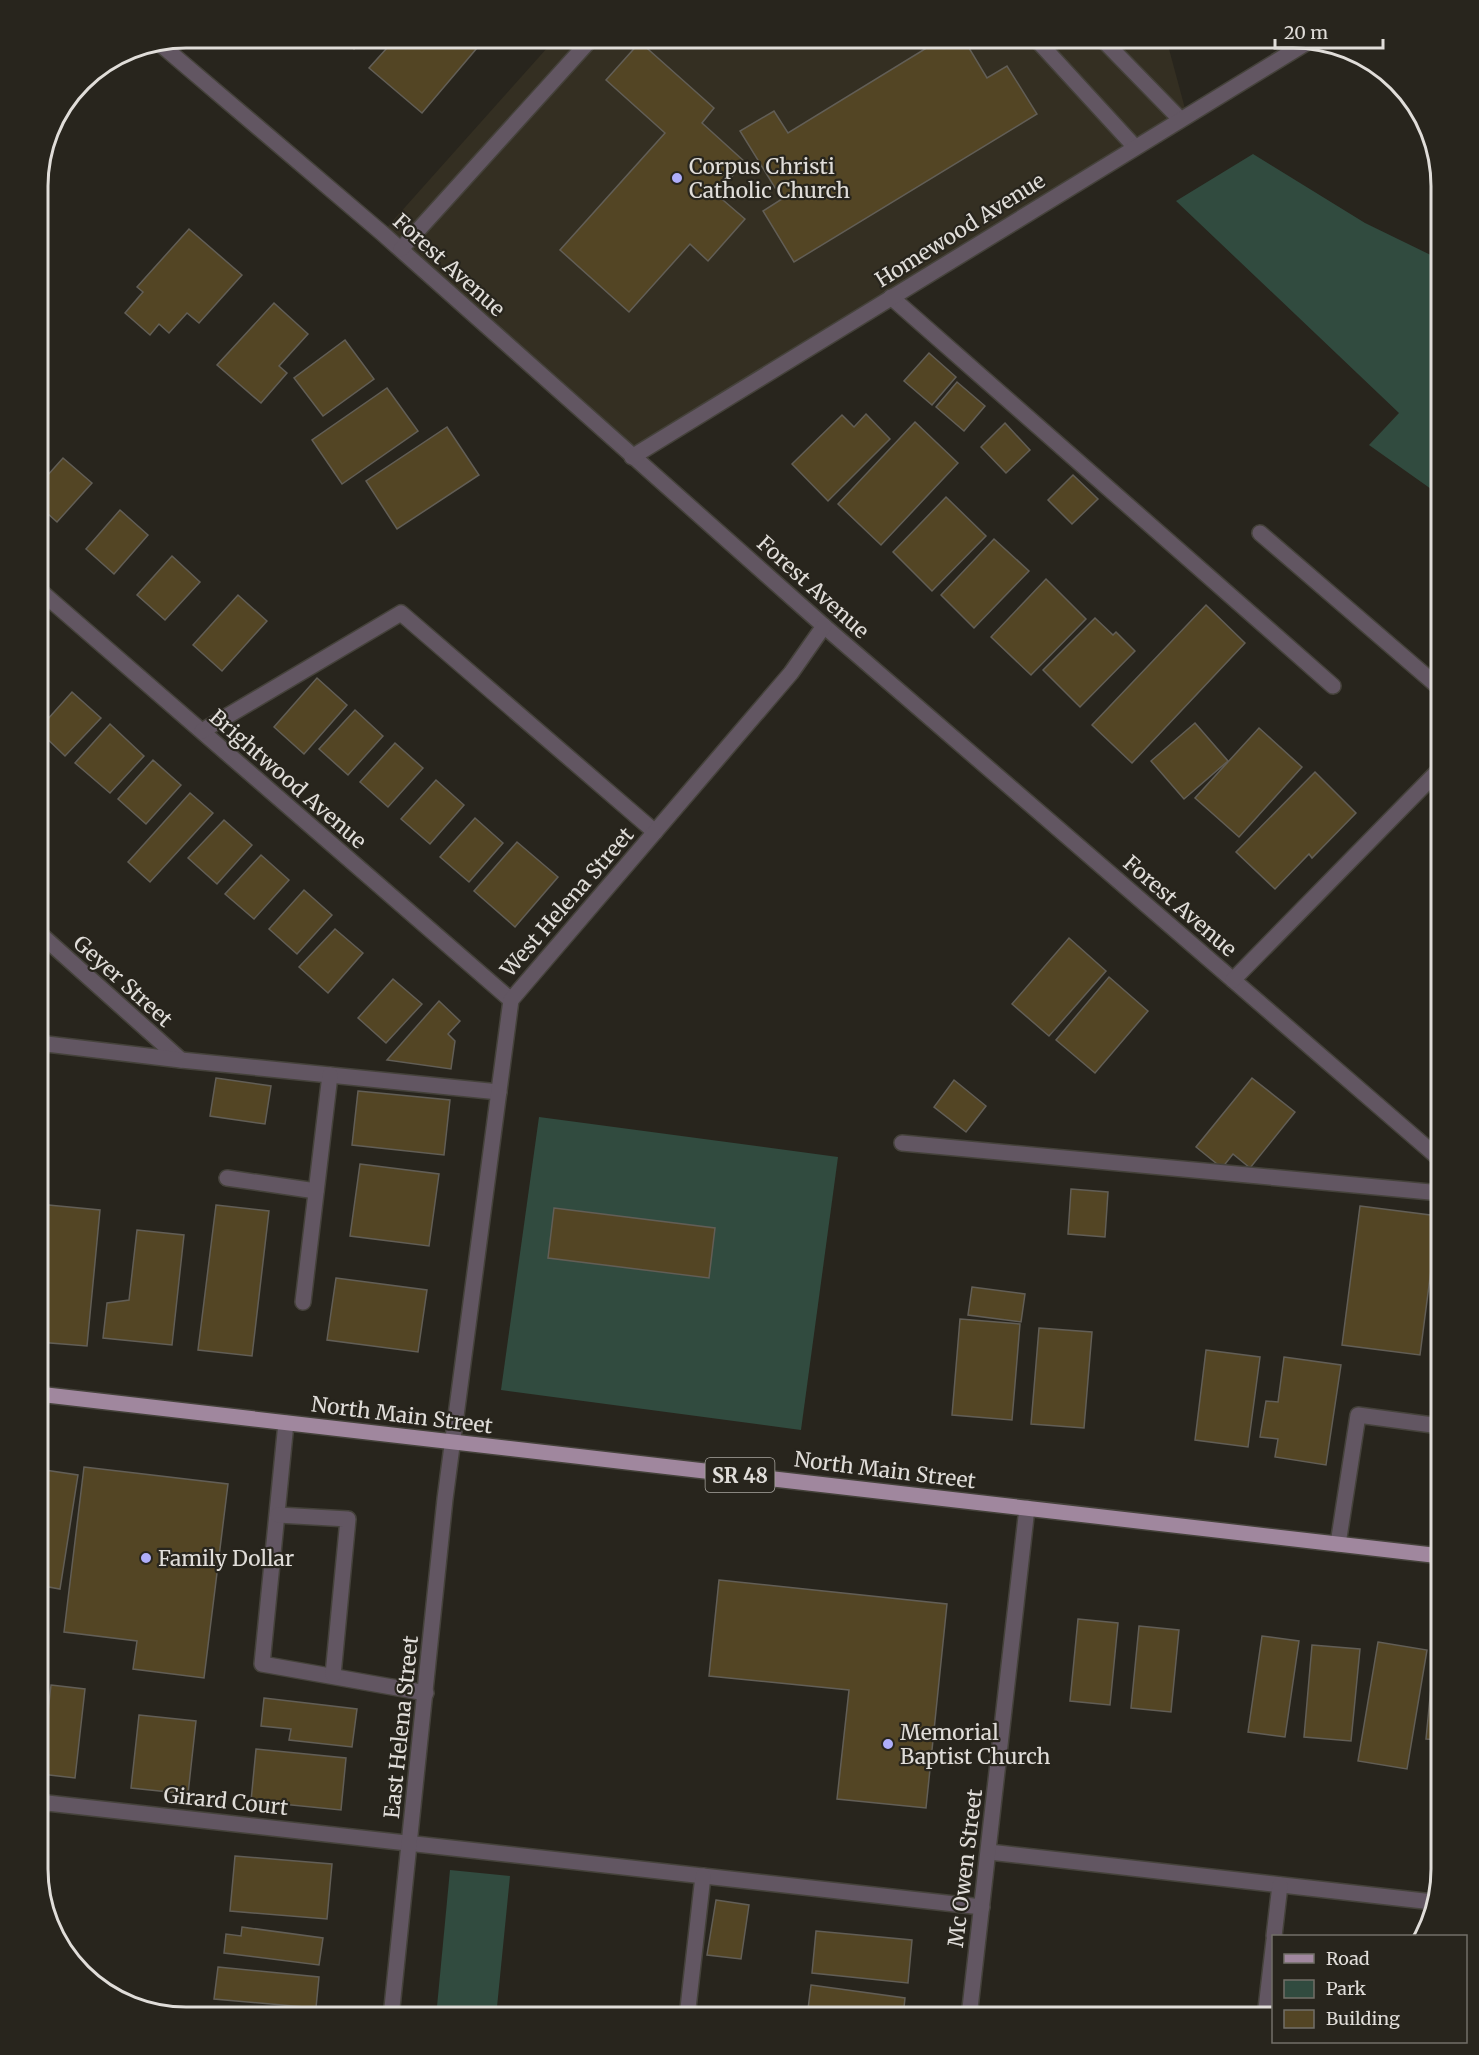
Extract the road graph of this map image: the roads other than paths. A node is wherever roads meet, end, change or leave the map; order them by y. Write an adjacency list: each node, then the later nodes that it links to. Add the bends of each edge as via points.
1 (583, 48): 8 (street)
2 (1044, 48): 7 (street)
3 (1111, 48): 6 (street)
4 (1298, 48): 6 (street, Homewood Avenue)
5 (167, 50): 8 (street, Forest Avenue)
6 (1180, 119): 7 (street, Homewood Avenue)
7 (1135, 147): 9 (street, Homewood Avenue)
8 (401, 249): 10 (street, Forest Avenue)
9 (891, 297): 10 (street, Homewood Avenue); 15 (street)
10 (632, 457): 13 (street, Forest Avenue)
11 (1260, 533): 14 (street)
12 (48, 598): 16 (street, Brightwood Avenue)
13 (824, 626): 18 (street, West Helena Street, via 791,673); 20 (street, Forest Avenue)
14 (1431, 680)
15 (1333, 686)
16 (202, 731): 18 (street, via 401,613); 21 (street, Brightwood Avenue)
17 (1431, 779): 20 (street)
18 (655, 832): 21 (street, West Helena Street)
19 (48, 941): 23 (street, Geyer Street)
20 (1233, 980): 27 (street, Forest Avenue)
21 (511, 1000): 25 (street, West Helena Street)
22 (48, 1043): 23 (street)
23 (181, 1060): 24 (street)
24 (330, 1075): 25 (street); 29 (street)
25 (499, 1092): 35 (street, West Helena Street)
26 (903, 1143): 30 (street)
27 (1431, 1151)
28 (227, 1178): 29 (street)
29 (316, 1191): 31 (street)
30 (1431, 1192)
31 (303, 1302)
32 (48, 1395): 33 (main road, North Main Street / SR 48)
33 (286, 1423): 35 (main road, North Main Street / SR 48); 37 (street)
34 (1431, 1425): 38 (street, via 1358,1414)
35 (453, 1442): 36 (main road, North Main Street / SR 48); 41 (street, East Helena Street)
36 (1028, 1508): 38 (main road, North Main Street / SR 48); 44 (street, Mc Owen Street)
37 (278, 1515): 40 (street, via 262,1664); 40 (street, via 348,1520)
38 (1338, 1544): 39 (main road, North Main Street / SR 48)
39 (1431, 1555)
40 (333, 1675): 41 (street)
41 (426, 1694): 43 (street, East Helena Street)
42 (48, 1803): 43 (street, Girard Court)
43 (410, 1843): 45 (street, Girard Court); 51 (street, East Helena Street)
44 (988, 1852): 46 (street); 48 (street, Mc Owen Street)
45 (703, 1876): 48 (street, Girard Court); 52 (street)
46 (1280, 1885): 47 (street); 49 (street)
47 (1427, 1901)
48 (982, 1907): 53 (street, Mc Owen Street)
49 (1274, 1935)
50 (1272, 1956): 54 (street)
51 (392, 2007)
52 (688, 2007)
53 (970, 2007)
54 (1266, 2007)

